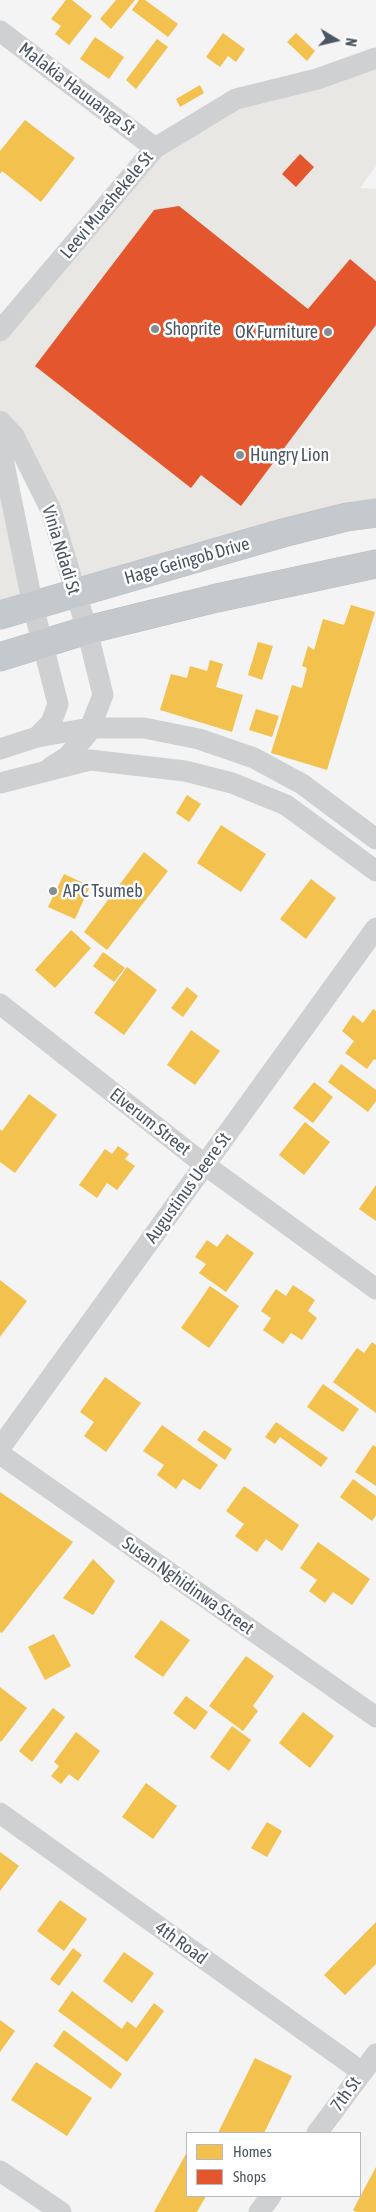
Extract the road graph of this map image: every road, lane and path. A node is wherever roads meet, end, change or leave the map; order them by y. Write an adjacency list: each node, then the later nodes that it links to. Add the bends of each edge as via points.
1 (0, 31): 3 (street, Malakia Hauuanga St)
2 (376, 58): 3 (street, Leevi Muashekele St, via 317,79 236,99)
3 (155, 148): 4 (street, Leevi Muashekele St)
4 (0, 331)
5 (0, 421): 9 (street, Vinia Ndadi St, via 14,436 51,510)
6 (0, 444): 10 (street, Vinia Ndadi St)
7 (376, 513): 9 (highway, Hage Geingob Drive, via 283,533)
8 (376, 564): 12 (highway)
9 (74, 593): 10 (highway, Hage Geingob Drive); 12 (street, Vinia Ndadi St)
10 (33, 606): 11 (highway, Hage Geingob Drive); 13 (street, Vinia Ndadi St)
11 (0, 615)
12 (86, 630): 13 (highway); 15 (street, Vinia Ndadi St)
13 (43, 644): 14 (highway); 16 (street, Vinia Ndadi St)
14 (0, 657)
15 (103, 695): 17 (street, Vinia Ndadi St, via 118,717); 18 (street)
16 (58, 704): 18 (street, Vinia Ndadi St, via 63,722); 19 (street, via 51,723)
17 (144, 728): 18 (street); 24 (street, via 199,739 254,758 302,784)
18 (80, 734): 19 (street); 21 (street); 22 (street, via 68,756)
19 (38, 736): 20 (street)
20 (0, 749)
21 (131, 764): 22 (street, via 90,760); 25 (street, via 185,771 232,783 286,806)
22 (41, 772): 23 (street)
23 (0, 783)
24 (376, 839)
25 (376, 871)
26 (376, 928): 28 (street, Augustinus Ueere St)
27 (0, 1004): 28 (street, Elverum Street)
28 (205, 1165): 29 (street, Elverum Street); 30 (street, Augustinus Ueere St)
29 (376, 1289)
30 (0, 1448)
31 (0, 1454): 32 (street, Susan Nghidinwa Street)
32 (376, 1717)
33 (0, 1813): 35 (street, 4th Road)
34 (376, 2054): 35 (street, 7th St)
35 (362, 2072): 36 (street, 7th St)
36 (318, 2132)
37 (0, 2171): 39 (street)
38 (270, 2197): 40 (street)
39 (61, 2212)
40 (259, 2212)

